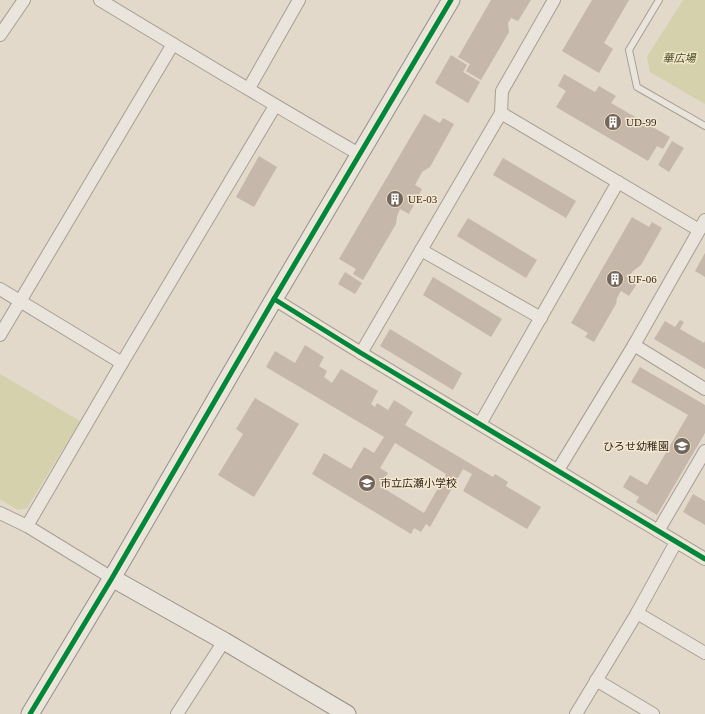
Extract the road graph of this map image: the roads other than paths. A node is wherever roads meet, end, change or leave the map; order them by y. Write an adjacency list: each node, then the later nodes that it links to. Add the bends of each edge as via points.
1 (24, 0): 7 (street)
2 (100, 0): 8 (street)
3 (298, 0): 9 (street)
4 (451, 0): 13 (street)
5 (554, 0): 11 (street, via 502,91)
6 (659, 0): 12 (lane, via 629,50 637,86)
7 (0, 35)
8 (173, 44): 9 (street); 19 (street)
9 (249, 88): 10 (street)
10 (275, 106): 13 (street); 24 (street)
11 (501, 113): 14 (street); 16 (street)
12 (705, 126)
13 (359, 154): 18 (street)
14 (618, 182): 15 (street); 20 (street)
15 (702, 225): 22 (street)
16 (421, 250): 20 (street); 23 (street)
17 (0, 289): 19 (street)
18 (274, 299): 23 (street); 34 (street)
19 (20, 301): 21 (street); 24 (street)
20 (541, 318): 26 (street)
21 (0, 335)
22 (634, 345): 25 (street); 28 (street)
23 (361, 353): 26 (street)
24 (122, 363): 30 (street)
25 (705, 389)
26 (480, 424): 28 (street)
27 (705, 451): 31 (street)
28 (558, 470): 31 (street)
29 (0, 513): 30 (street)
30 (27, 526): 34 (street)
31 (658, 531): 32 (street)
32 (676, 542): 33 (street); 35 (street)
33 (705, 559)
34 (112, 578): 36 (street); 39 (street)
35 (637, 613): 37 (street); 38 (street)
36 (224, 641): 40 (street); 41 (street)
37 (705, 653)
38 (596, 680): 42 (street); 43 (street)
39 (30, 714)
40 (177, 714)
41 (347, 714)
42 (576, 714)
43 (653, 714)

